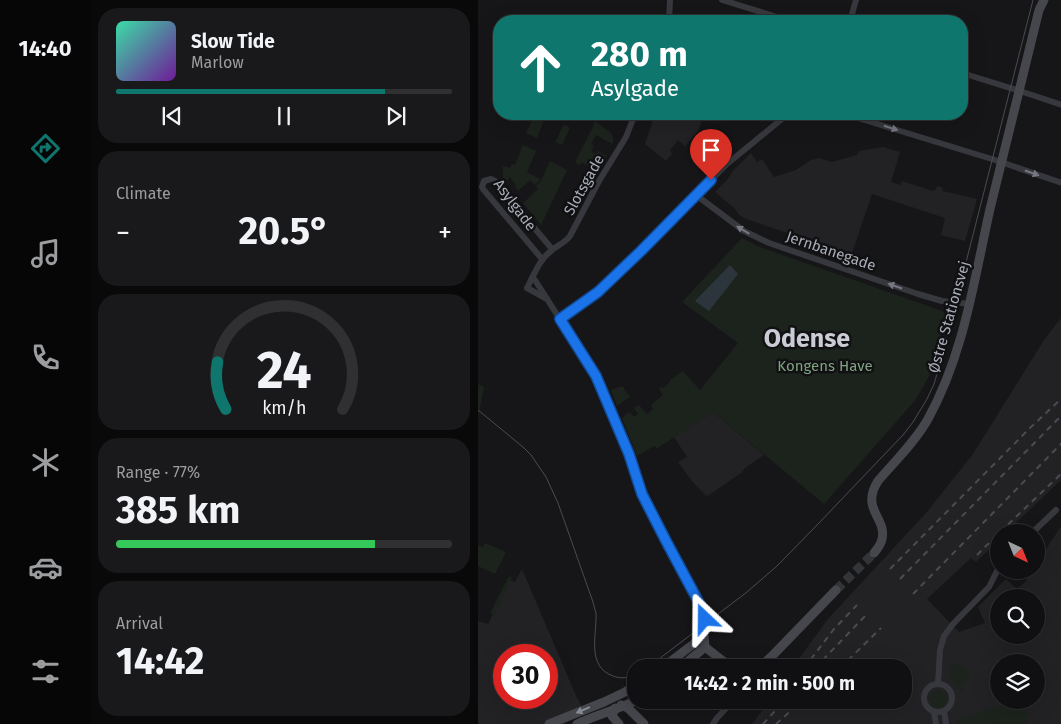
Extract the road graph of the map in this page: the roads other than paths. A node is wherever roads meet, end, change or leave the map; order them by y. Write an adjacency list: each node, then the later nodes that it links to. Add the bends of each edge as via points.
1 (670, 0): 5 (street)
2 (722, 0): 6 (street)
3 (856, 0): 7 (street)
4 (1044, 0): 9 (street, Østre Stationsvej)
5 (669, 15)
6 (771, 15)
7 (852, 15)
8 (968, 75): 9 (street)
9 (1020, 90): 10 (street); 14 (street, Østre Stationsvej)
10 (1062, 105)
11 (633, 120): 17 (street, Slotsgade, via 570,236 564,244)
12 (781, 120): 16 (street, via 727,164)
13 (864, 120): 14 (street, one-way to 14)
14 (1002, 163): 15 (street, one-way to 15); 21 (street, Østre Stationsvej)
15 (1062, 183)
16 (696, 195): 21 (street, Jernbanegade, one-way to 16, via 918,294 769,243 744,231); 22 (street, via 598,292)
17 (552, 250): 18 (street, Slotsgade); 18 (street, Asylgade, via 495,181 491,178 484,181 482,187)
18 (542, 259): 19 (street)
19 (532, 278): 20 (street); 20 (street, via 527,288)
20 (548, 299): 22 (street)
21 (970, 304): 25 (street, Østre Stationsvej, via 936,404 916,438 873,488 873,508 883,537)
22 (560, 319): 28 (street, via 596,376 642,494 705,615)
23 (1056, 510): 24 (street)
24 (1041, 524)
25 (874, 553)
26 (992, 579): 34 (street, via 944,636)
27 (836, 590): 33 (street)
28 (704, 636): 29 (street); 30 (street)
29 (705, 647): 31 (street); 32 (street)
30 (674, 659)
31 (691, 659)
32 (720, 659)
33 (769, 659)
34 (938, 684): 42 (street, via 949,690 952,697); 43 (street, via 928,688 924,697 926,705)
35 (627, 691): 37 (street)
36 (627, 696): 39 (street)
37 (604, 702): 39 (street); 44 (street, one-way to 44)
38 (627, 704): 39 (street)
39 (618, 707): 47 (street); 48 (street, via 612,716); 49 (street, via 628,708)
40 (638, 709): 50 (street)
41 (725, 709): 51 (street)
42 (944, 711): 43 (street); 53 (street)
43 (934, 712): 52 (street)
44 (563, 719): 45 (street); 46 (street)
45 (549, 724)
46 (554, 724)
47 (577, 724)
48 (619, 724)
49 (644, 724)
50 (651, 724)
51 (713, 724)
52 (936, 724)
53 (946, 724)

